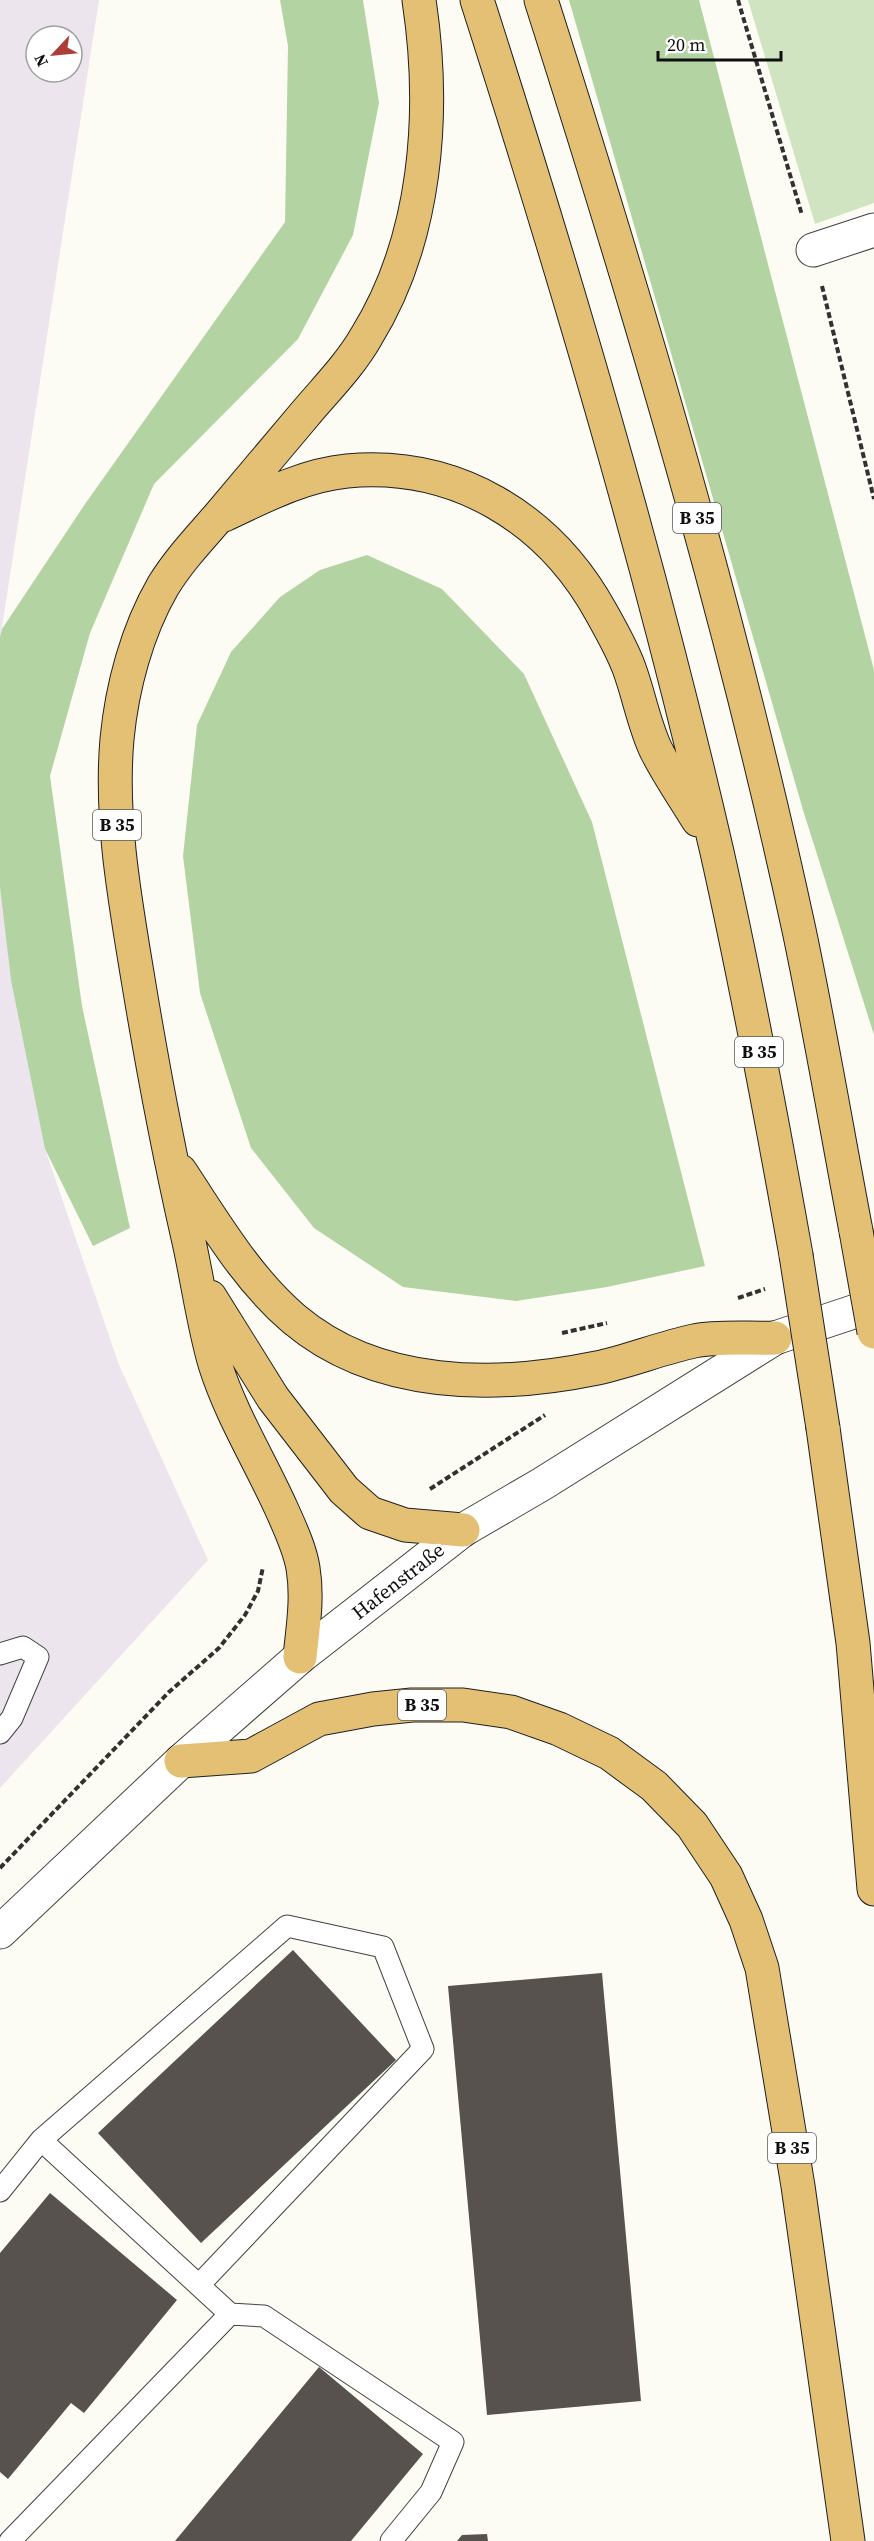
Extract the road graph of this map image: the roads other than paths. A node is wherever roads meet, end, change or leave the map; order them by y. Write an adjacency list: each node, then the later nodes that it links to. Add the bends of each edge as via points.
1 (419, 0): 6 (highway, B 35, via 425,36 424,165 416,212 394,283 366,339)
2 (477, 0): 7 (highway, B 35, via 612,446)
3 (541, 0): 10 (highway, B 35, bridge, via 655,368 702,536 799,930)
4 (874, 230): 5 (street)
5 (813, 250)
6 (217, 518): 7 (highway, B 35, via 309,480 346,471 387,470 431,476 500,503 534,527 570,564 600,610 629,667 656,750); 8 (highway, B 35, via 189,548 147,618 125,690 117,738 117,826 122,873)
7 (716, 851): 17 (highway, B 35, bridge, via 760,1057 823,1428 853,1642)
8 (169, 1155): 9 (highway, B 35); 11 (highway, B 35, via 262,1287 293,1318 331,1346 378,1365 457,1380 506,1381 596,1368 695,1341)
9 (198, 1277): 12 (highway, B 35, via 273,1398 344,1491 370,1513 405,1525); 14 (highway, B 35, via 215,1362 303,1563 307,1596)
10 (869, 1315): 11 (street, Hafenstraße)
11 (775, 1338): 12 (street, Hafenstraße)
12 (463, 1530): 14 (street, Hafenstraße)
13 (0, 1654): 15 (lane, via 23,1647 38,1657 12,1718)
14 (300, 1657): 16 (street, Hafenstraße)
15 (0, 1732)
16 (181, 1761): 18 (street, Hafenstraße); 25 (highway, B 35, via 251,1756 320,1719 412,1705 464,1705 511,1712 609,1753 654,1786 692,1825 726,1876 762,1968 798,2186)
17 (874, 1889)
18 (0, 1932)
19 (41, 2140): 20 (lane); 21 (lane); 21 (lane, via 287,1926 383,1947 423,2049)
20 (0, 2191)
21 (199, 2285): 22 (lane)
22 (230, 2314): 23 (lane); 24 (lane, via 264,2316 453,2442 431,2492)
23 (10, 2541)
24 (391, 2541)
25 (848, 2541)

